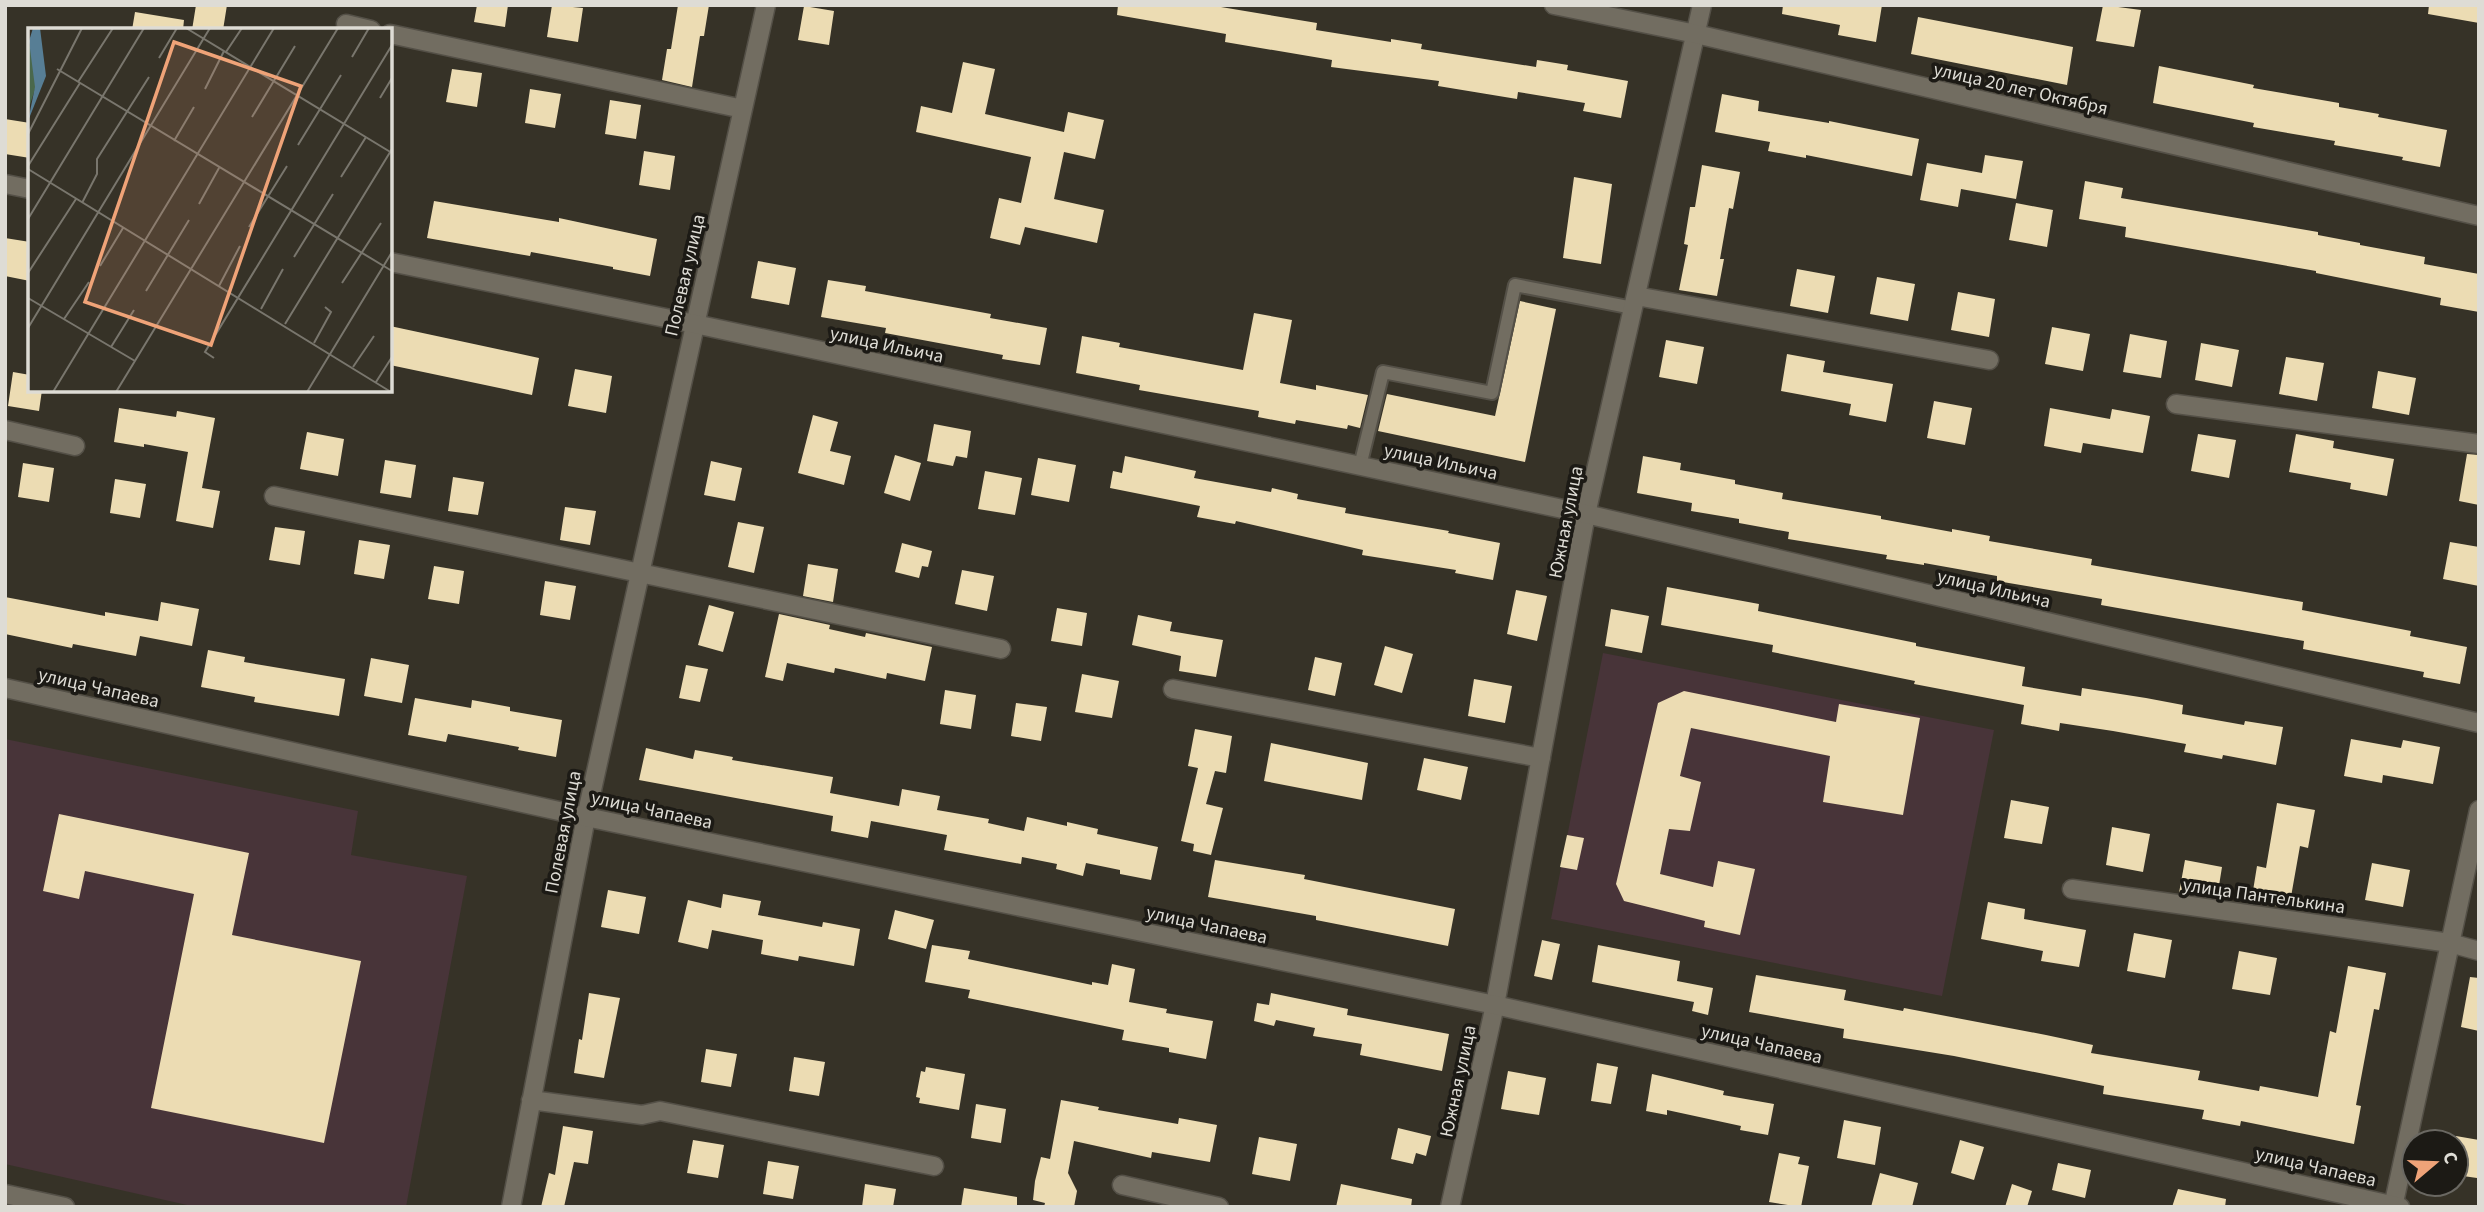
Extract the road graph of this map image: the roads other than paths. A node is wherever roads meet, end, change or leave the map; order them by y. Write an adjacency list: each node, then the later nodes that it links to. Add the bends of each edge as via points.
1 (766, 5): 8 (street, Полевая улица)
2 (1554, 5): 7 (street, улица 20 лет Октября)
3 (1702, 5): 7 (street, Южная улица)
4 (346, 24): 5 (street)
5 (363, 28)
6 (392, 34): 8 (street)
7 (1696, 34): 11 (street, улица 20 лет Октября); 13 (street, Южная улица)
8 (743, 110): 14 (street, Полевая улица)
9 (5, 184): 10 (street)
10 (28, 189)
11 (2479, 216)
12 (392, 262): 14 (street, улица Ильича)
13 (1635, 302): 15 (street); 20 (lane, via 1515,285 1492,393 1382,372); 22 (street, Южная улица)
14 (695, 324): 20 (street, улица Ильича); 23 (street, Полевая улица)
15 (1989, 360)
16 (2176, 404): 18 (street)
17 (5, 430): 19 (street)
18 (2479, 444)
19 (75, 446)
20 (1360, 466): 22 (street, улица Ильича)
21 (274, 496): 23 (street)
22 (1586, 514): 27 (street, улица Ильича); 28 (street, Южная улица)
23 (640, 573): 24 (street); 30 (street, Полевая улица)
24 (1001, 649)
25 (5, 688): 30 (street, улица Чапаева)
26 (1172, 689): 28 (street)
27 (2479, 723)
28 (1541, 758): 34 (street, Южная улица)
29 (2479, 810): 32 (street)
30 (586, 817): 34 (street, улица Чапаева); 35 (street, Полевая улица)
31 (2071, 889): 32 (street, улица Пантелькина)
32 (2450, 943): 33 (street, улица Пантелькина); 39 (street)
33 (2479, 951)
34 (1495, 1005): 39 (street, улица Чапаева); 43 (street, Южная улица)
35 (531, 1100): 36 (street, via 642,1115 660,1111); 41 (street, Полевая улица)
36 (934, 1166)
37 (1122, 1185): 42 (street)
38 (5, 1194): 40 (street)
39 (2396, 1206)
40 (65, 1207)
41 (511, 1207)
42 (1219, 1207)
43 (1450, 1207)

